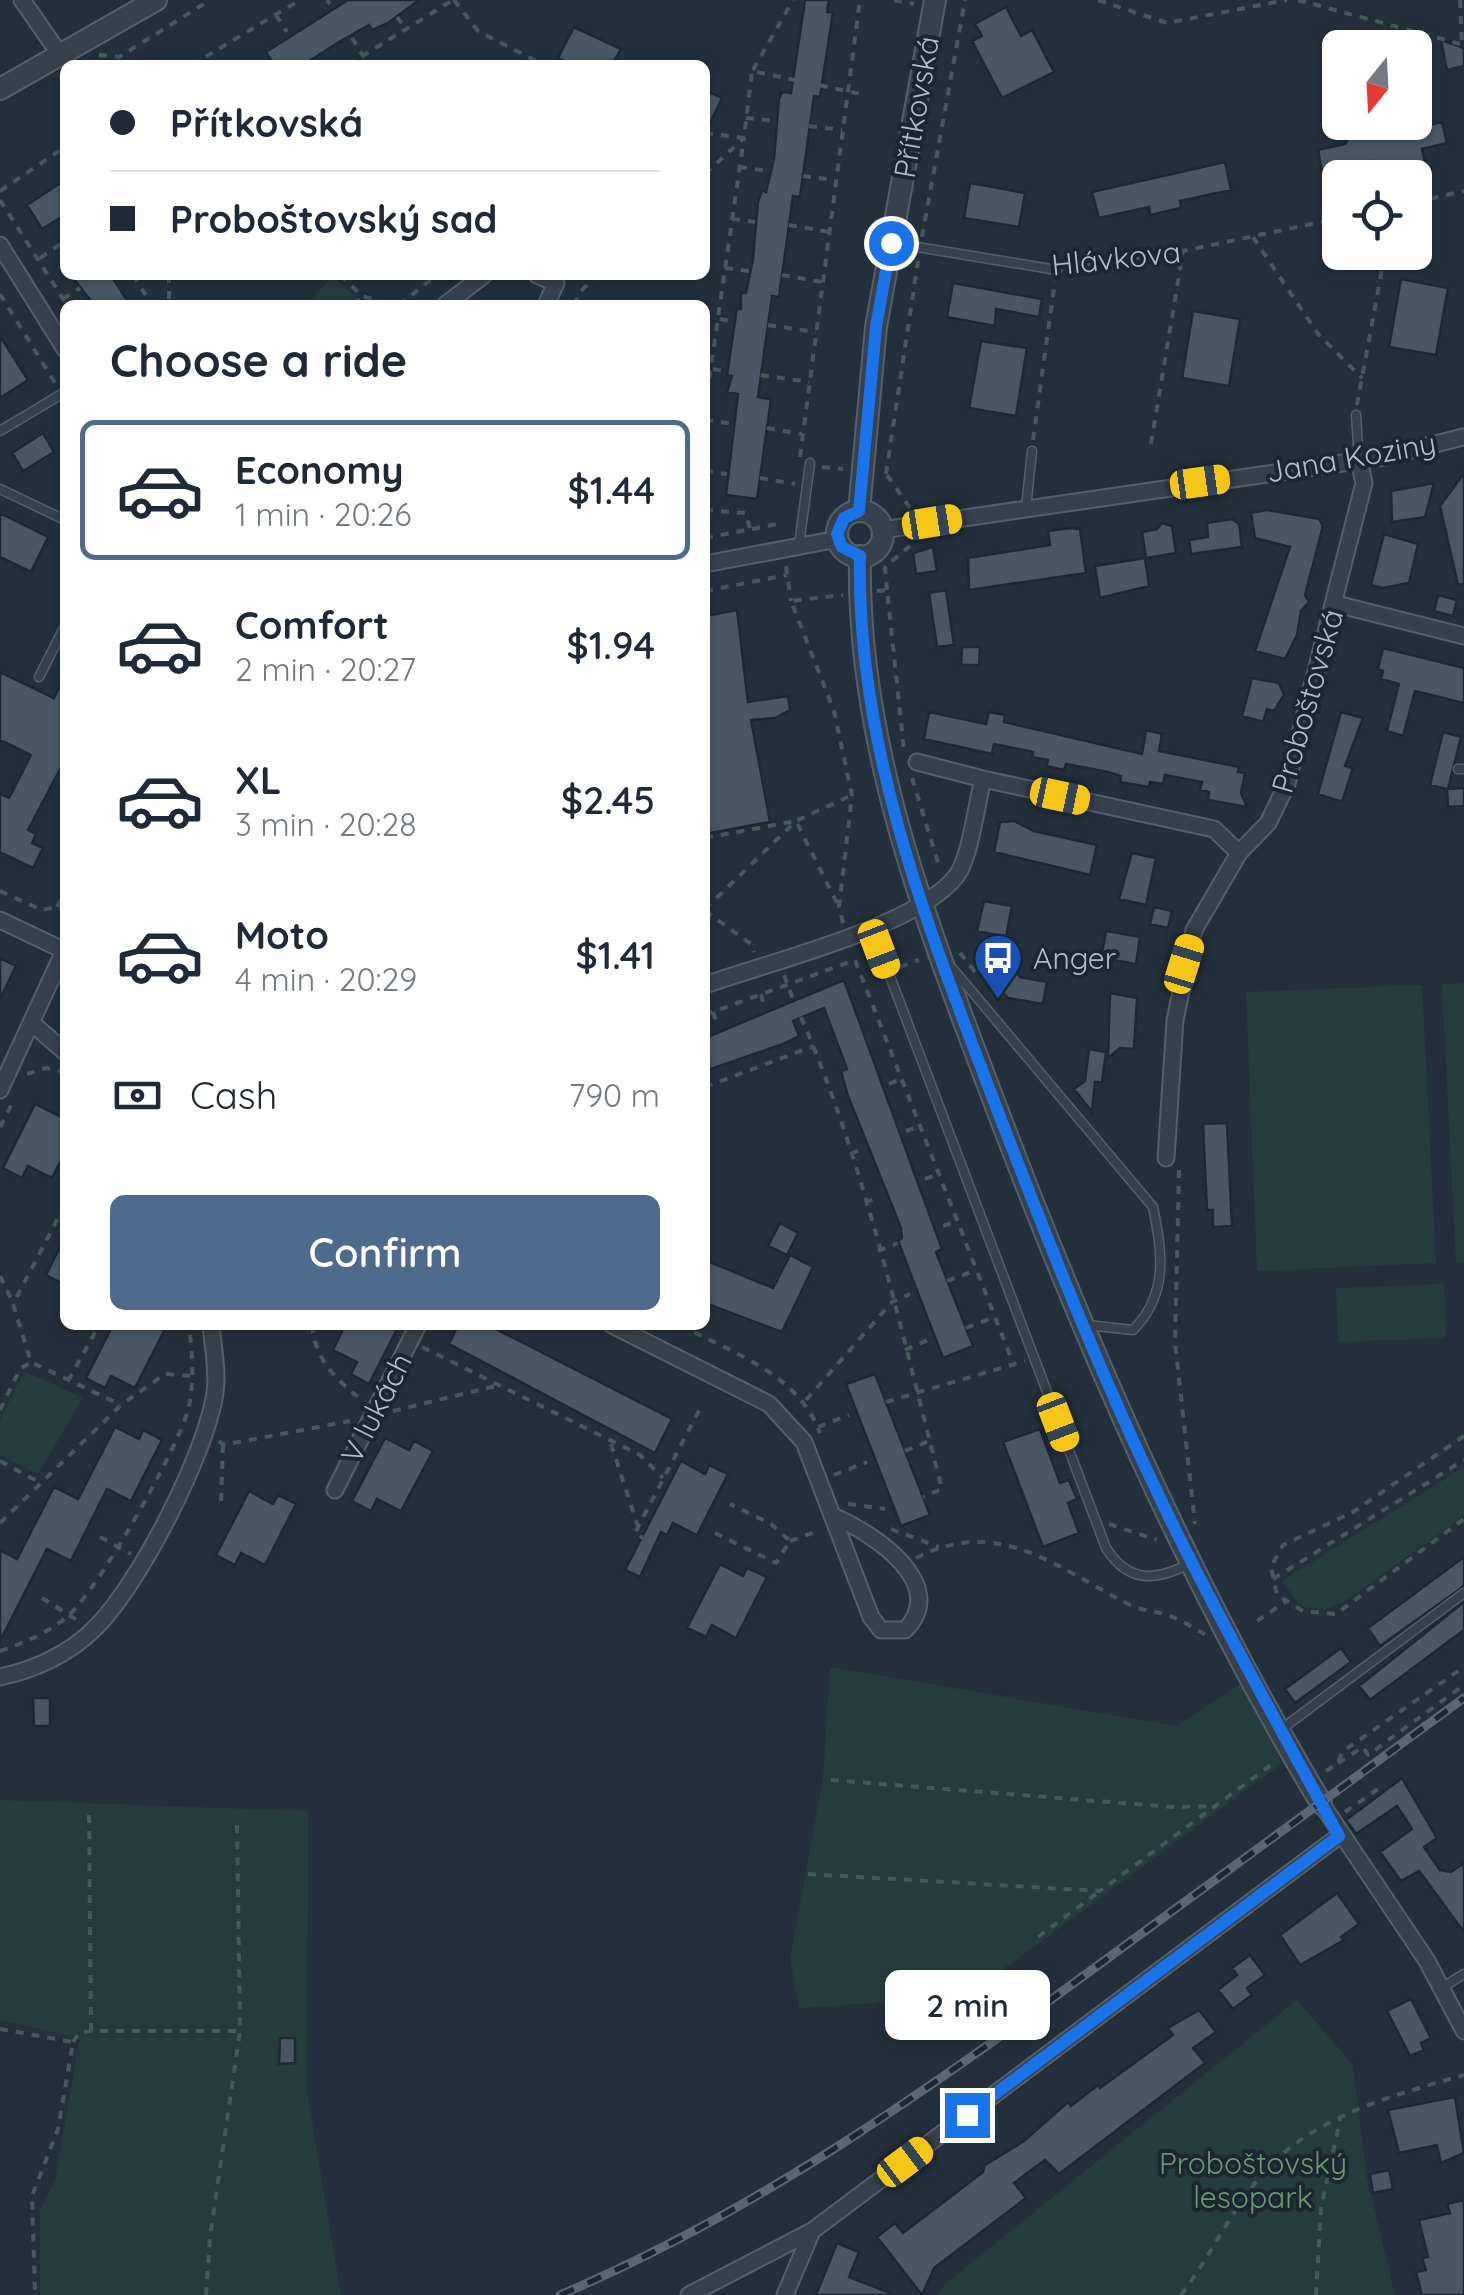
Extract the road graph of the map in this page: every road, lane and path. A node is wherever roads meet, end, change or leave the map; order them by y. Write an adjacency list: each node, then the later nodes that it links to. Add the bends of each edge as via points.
1 (22, 0): 21 (street)
2 (156, 0): 21 (street)
3 (210, 0): 22 (path, via 119,57)
4 (300, 0): 15 (path)
5 (451, 0): 17 (path); 25 (path, via 478,31)
6 (793, 0): 26 (path)
7 (860, 0): 28 (path)
8 (934, 0): 52 (street, Přítkovská)
9 (965, 0): 55 (path)
10 (1098, 0): 14 (path)
11 (1286, 0): 14 (path, via 1167,24)
12 (1298, 0): 20 (path)
13 (1460, 0): 20 (path)
14 (1108, 2)
15 (276, 15): 18 (path); 23 (path)
16 (397, 17): 17 (path)
17 (406, 29): 24 (path)
18 (287, 32)
19 (352, 38): 24 (path)
20 (1463, 45)
21 (61, 56): 27 (street)
22 (87, 60)
23 (200, 60)
24 (359, 60)
25 (534, 60)
26 (752, 72): 28 (path); 30 (path)
27 (0, 89)
28 (847, 92): 29 (path); 33 (path)
29 (861, 94)
30 (746, 118): 31 (path); 35 (path)
31 (776, 121)
32 (809, 126): 33 (path)
33 (842, 130): 41 (path)
34 (710, 134): 35 (path)
35 (744, 138): 37 (path); 38 (path)
36 (60, 153): 42 (path)
37 (739, 167): 39 (path); 46 (path)
38 (710, 169)
39 (769, 171)
40 (803, 176): 41 (path)
41 (835, 180): 50 (path)
42 (0, 191)
43 (1464, 191): 44 (path)
44 (1432, 198)
45 (0, 200): 57 (path)
46 (732, 219): 47 (path); 58 (path)
47 (756, 222)
48 (1322, 222): 51 (path, Hlávkova)
49 (789, 225): 50 (path)
50 (828, 232): 68 (path)
51 (1253, 237): 56 (path, Hlávkova); 89 (path, via 1318,334)
52 (891, 243): 55 (lane, Hlávkova); 113 (street, Přítkovská)
53 (60, 245): 57 (path)
54 (0, 246): 84 (street)
55 (920, 248): 59 (lane, Hlávkova); 107 (path)
56 (1183, 251): 59 (path, Hlávkova); 100 (path)
57 (38, 259): 72 (path)
58 (725, 268): 61 (path); 80 (path)
59 (1057, 270): 101 (path)
60 (1382, 270): 89 (path)
61 (748, 271)
62 (782, 275): 68 (path)
63 (345, 280): 71 (path)
64 (427, 280): 76 (path)
65 (478, 280): 77 (street)
66 (549, 280): 78 (street, via 556,283)
67 (592, 280): 79 (path)
68 (822, 282): 83 (path)
69 (80, 288): 73 (path)
70 (0, 294): 85 (path)
71 (362, 296): 74 (path); 75 (path)
72 (64, 300)
73 (67, 300)
74 (358, 300)
75 (377, 300)
76 (402, 300)
77 (456, 300)
78 (548, 300)
79 (576, 300)
80 (718, 319): 81 (path); 86 (path)
81 (735, 322)
82 (768, 325): 83 (path)
83 (816, 332): 90 (path)
84 (60, 341)
85 (44, 366)
86 (710, 369): 87 (path)
87 (728, 372)
88 (761, 376): 90 (path)
89 (1362, 378): 92 (path)
90 (810, 382): 98 (path)
91 (60, 395): 97 (lane)
92 (1356, 415): 102 (lane)
93 (710, 421): 95 (path)
94 (1464, 423): 99 (street, Jana Koziny)
95 (734, 424)
96 (767, 428): 98 (path)
97 (0, 431)
98 (803, 434): 104 (path)
99 (1463, 438): 102 (street, Jana Koziny)
100 (1151, 444)
101 (1032, 451): 111 (lane)
102 (1359, 460): 111 (street, Jana Koziny); 128 (street, Proboštovská, via 1364,483)
103 (810, 463): 121 (lane)
104 (798, 466)
105 (710, 472): 106 (path)
106 (727, 474)
107 (886, 474)
108 (760, 478): 110 (path, via 797,484)
109 (0, 489): 115 (lane)
110 (796, 496)
111 (1026, 508): 118 (street, Jana Koziny)
112 (710, 510): 117 (path, via 745,512)
113 (859, 511): 118 (street, via 874,516); 120 (street, via 844,518)
114 (792, 516): 116 (path)
115 (60, 518)
116 (783, 523): 117 (path); 121 (path)
117 (750, 528): 119 (path)
118 (882, 530): 122 (street, via 875,551)
119 (710, 537)
120 (838, 538): 121 (street); 122 (street, via 847,552)
121 (791, 546): 123 (street); 124 (path)
122 (860, 556): 126 (street)
123 (710, 563)
124 (787, 575): 125 (path); 127 (path)
125 (710, 590)
126 (860, 593): 127 (path); 132 (path, via 887,590); 142 (street, via 884,772)
127 (791, 601): 134 (path, via 834,710)
128 (1336, 604): 130 (street); 137 (street, Proboštovská, via 1287,784 1268,823)
129 (60, 636): 131 (lane)
130 (1464, 636)
131 (39, 677)
132 (910, 764): 133 (street); 138 (path)
133 (983, 778): 137 (street, via 1214,829); 138 (street, via 958,874)
134 (852, 795): 135 (path); 144 (path)
135 (796, 821): 136 (path); 141 (path); 144 (path)
136 (710, 837)
137 (1239, 854): 179 (street, Proboštovská, via 1194,930 1184,964)
138 (945, 886): 142 (street)
139 (0, 891): 143 (path, via 42,910)
140 (60, 900): 143 (path)
141 (710, 905)
142 (921, 905): 148 (street); 151 (street)
143 (57, 906): 145 (path)
144 (839, 907): 149 (path)
145 (60, 908)
146 (710, 914): 154 (path, via 751,944)
147 (0, 920): 150 (street)
148 (871, 926): 149 (street); 207 (lane)
149 (847, 936): 152 (street)
150 (60, 948)
151 (938, 952): 196 (street); 196 (lane, via 1153,1207 1159,1295 1150,1314 1134,1330)
152 (779, 960): 154 (street); 156 (path)
153 (60, 962): 163 (street)
154 (758, 966): 155 (street)
155 (710, 983)
156 (787, 983): 157 (path); 158 (path); 168 (path, via 855,960)
157 (761, 994): 159 (path); 160 (path)
158 (794, 999)
159 (764, 1006)
160 (713, 1012): 161 (path); 164 (path)
161 (710, 1013)
162 (801, 1017): 165 (path)
163 (33, 1024): 166 (street); 171 (street)
164 (718, 1024)
165 (814, 1046): 169 (path); 173 (path)
166 (60, 1048)
167 (60, 1072): 175 (path, via 29,1071)
168 (902, 1079): 170 (path); 174 (path)
169 (710, 1084)
170 (889, 1084)
171 (0, 1090)
172 (844, 1102): 173 (path)
173 (836, 1105): 178 (path)
174 (920, 1126): 176 (path); 180 (path)
175 (0, 1127)
176 (906, 1131)
177 (861, 1149): 178 (path)
178 (851, 1154): 183 (path)
179 (1166, 1158): 248 (path, via 1179,1156 1175,1342)
180 (938, 1174): 181 (path); 185 (path)
181 (925, 1178)
182 (880, 1196): 183 (path)
183 (865, 1203): 188 (path)
184 (60, 1214): 194 (path)
185 (958, 1221): 186 (path); 189 (path)
186 (943, 1226)
187 (898, 1244): 188 (path)
188 (878, 1251): 193 (path)
189 (977, 1270): 191 (path); 195 (path)
190 (0, 1276): 194 (path)
191 (947, 1281)
192 (910, 1294): 193 (path)
193 (892, 1302): 206 (path); 214 (path)
194 (14, 1304): 208 (path)
195 (995, 1317): 197 (path); 209 (path)
196 (1082, 1324): 248 (street)
197 (966, 1328)
198 (95, 1330): 211 (path)
199 (189, 1330): 210 (path)
200 (211, 1330): 249 (street, via 212,1414)
201 (312, 1330): 219 (path, via 326,1368)
202 (416, 1330): 205 (street, V lukách)
203 (622, 1330): 237 (street, via 769,1404 804,1442)
204 (928, 1340): 206 (path)
205 (410, 1341): 212 (path); 219 (street, V lukách)
206 (905, 1350): 213 (path)
207 (1034, 1358): 209 (path); 238 (lane)
208 (31, 1362): 211 (path); 218 (path, via 20,1369)
209 (1014, 1363): 213 (path)
210 (192, 1376): 217 (path, via 165,1374); 247 (path, via 188,1410)
211 (68, 1381): 217 (path)
212 (500, 1385): 219 (path); 224 (path)
213 (916, 1391): 215 (path); 223 (path)
214 (805, 1402)
215 (886, 1402)
216 (702, 1404): 230 (path)
217 (121, 1405): 231 (path)
218 (0, 1410)
219 (375, 1412): 232 (street, V lukách); 235 (path, via 223,1445)
220 (849, 1416): 221 (path)
221 (818, 1427)
222 (1464, 1436): 251 (path, via 1353,1512 1284,1545 1271,1566)
223 (929, 1441): 225 (path); 233 (path, via 942,1489)
224 (610, 1442): 230 (path, via 640,1455); 241 (path)
225 (905, 1451)
226 (1464, 1460): 251 (path)
227 (0, 1461): 231 (path)
228 (867, 1462): 229 (path)
229 (834, 1475)
230 (663, 1478): 241 (path)
231 (42, 1484): 240 (path)
232 (335, 1490)
233 (923, 1497)
234 (730, 1504): 246 (path)
235 (225, 1507)
236 (885, 1509): 237 (path)
237 (839, 1510): 250 (street); 250 (street, via 871,1617 881,1630 905,1630 918,1617 918,1587)
238 (1095, 1519): 248 (path); 248 (lane, via 1118,1566 1144,1579 1165,1576)
239 (1464, 1519): 254 (path, via 1336,1614)
240 (0, 1523)
241 (636, 1532): 245 (path)
242 (716, 1533): 246 (path, via 776,1563)
243 (812, 1533): 246 (path)
244 (100, 1538): 247 (path)
245 (642, 1539)
246 (790, 1541)
247 (118, 1548): 249 (path); 255 (path)
248 (1192, 1551): 258 (street)
249 (143, 1560): 257 (street)
250 (902, 1565): 258 (path, via 948,1542 998,1543 1133,1607 1168,1615 1218,1642)
251 (1274, 1580): 254 (path)
252 (1464, 1594): 263 (lane)
253 (42, 1598): 255 (path)
254 (1286, 1602): 256 (path)
255 (70, 1614): 257 (path); 259 (path)
256 (1257, 1621)
257 (93, 1631): 261 (street, via 59,1655)
258 (1231, 1640): 263 (street)
259 (0, 1651)
260 (1464, 1667): 265 (path, via 1342,1752)
261 (0, 1677)
262 (1464, 1685): 265 (path, via 1368,1755 1363,1748)
263 (1279, 1730): 264 (street)
264 (1290, 1750): 267 (street); 269 (path)
265 (1338, 1763): 267 (path)
266 (831, 1780): 269 (path)
267 (1308, 1782): 271 (street)
268 (1378, 1789): 271 (path)
269 (1217, 1806): 274 (path)
270 (89, 1815): 280 (path)
271 (1330, 1820): 277 (street); 285 (street)
272 (237, 1822): 281 (path)
273 (808, 1874): 274 (path)
274 (1100, 1891): 275 (path)
275 (1038, 1937)
276 (1464, 1974): 277 (lane)
277 (1442, 1986): 278 (street)
278 (1463, 2024)
279 (0, 2029): 282 (path)
280 (91, 2031): 281 (path); 282 (path, via 78,2033)
281 (240, 2031): 287 (path)
282 (73, 2042): 286 (path, via 58,2129 32,2196)
283 (1464, 2075): 284 (path)
284 (1341, 2115): 290 (path, via 1260,2176); 291 (path, via 1322,2208)
285 (812, 2231): 288 (street); 289 (street)
286 (35, 2295)
287 (206, 2295)
288 (689, 2295)
289 (785, 2295)
290 (1180, 2295)
291 (1316, 2295)

